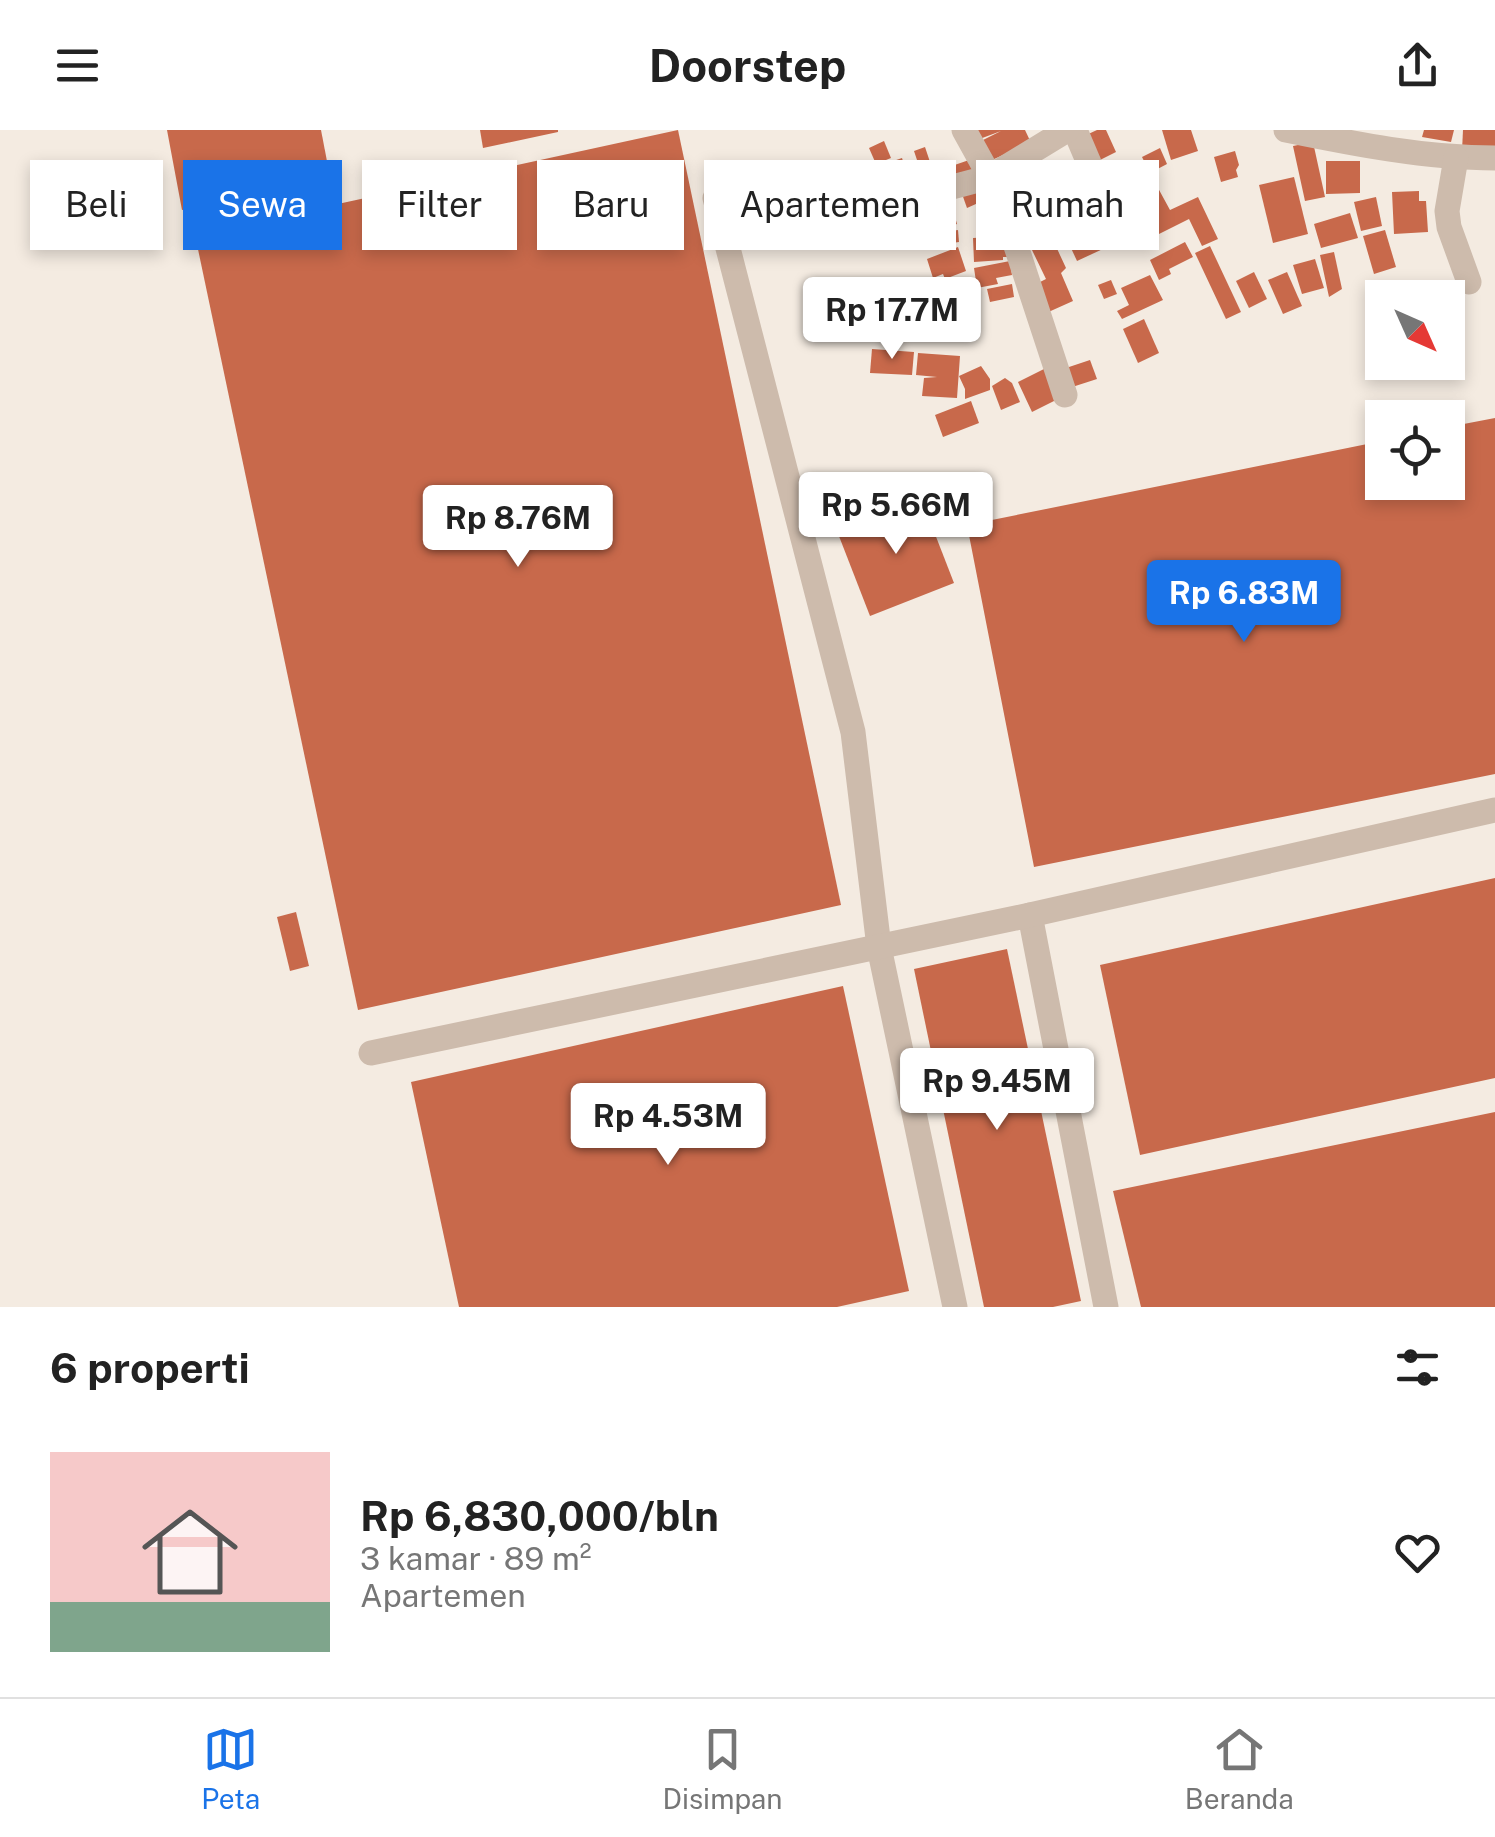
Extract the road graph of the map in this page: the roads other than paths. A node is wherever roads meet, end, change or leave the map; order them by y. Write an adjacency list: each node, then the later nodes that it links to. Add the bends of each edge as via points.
1 (964, 130): 7 (street)
2 (1067, 130): 8 (street)
3 (1075, 130): 9 (street)
4 (1286, 130): 5 (street)
5 (1456, 158): 6 (street); 12 (street, via 1447,211)
6 (1495, 158)
7 (981, 160)
8 (1018, 160)
9 (1088, 160)
10 (728, 250): 16 (street, via 853,732)
11 (1015, 250): 13 (street)
12 (1469, 282)
13 (1065, 395)
14 (1495, 810): 15 (street)
15 (1030, 915): 16 (street); 19 (street)
16 (879, 947): 17 (street); 18 (street)
17 (371, 1053)
18 (954, 1307)
19 (1106, 1307)

